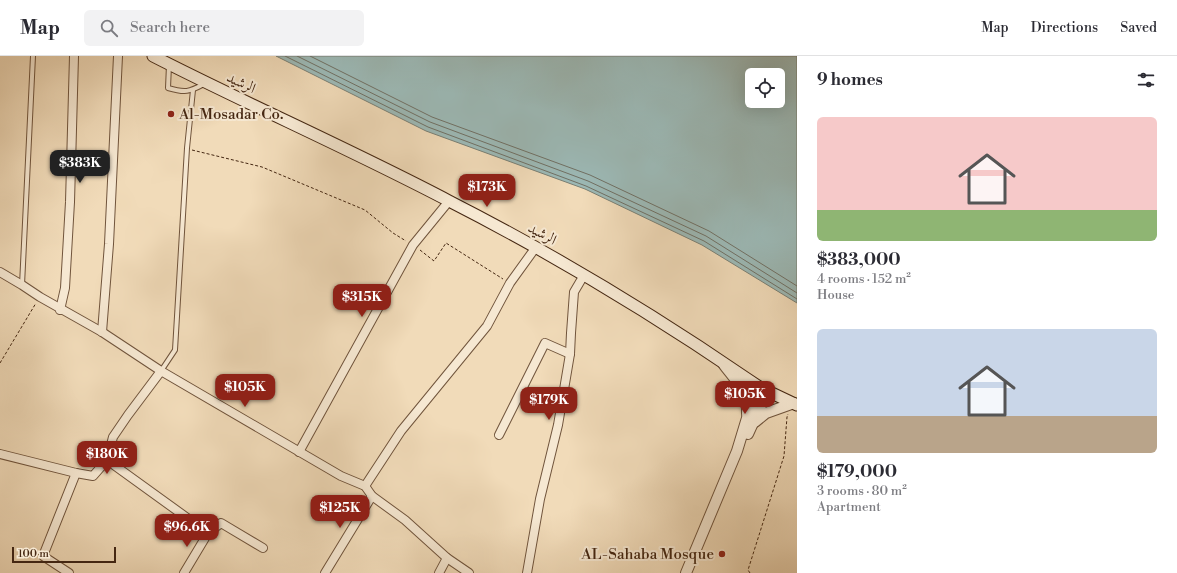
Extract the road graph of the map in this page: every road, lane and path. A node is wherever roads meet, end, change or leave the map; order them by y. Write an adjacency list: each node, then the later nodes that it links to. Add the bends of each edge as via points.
1 (33, 56): 15 (lane)
2 (74, 56): 17 (street, via 65,288)
3 (118, 56): 18 (street)
4 (153, 56): 5 (main road, الرشيد)
5 (170, 64): 6 (main road, الرشيد); 7 (lane, via 168,88 182,92)
6 (206, 83): 7 (lane); 9 (main road, الرشيد)
7 (193, 90): 8 (lane)
8 (188, 148): 10 (path, via 262,167 364,210); 22 (lane, via 174,350)
9 (449, 201): 10 (street); 11 (main road, الرشيد)
10 (413, 245): 14 (path, via 434,261 446,243); 27 (street)
11 (536, 247): 13 (main road, الرشيد); 14 (street)
12 (0, 272): 15 (street)
13 (584, 275): 19 (street, via 574,292); 21 (main road, الرشيد)
14 (510, 283): 31 (street, via 487,326 401,431)
15 (22, 285): 16 (street)
16 (40, 297): 17 (street); 20 (path)
17 (60, 310): 18 (street)
18 (102, 332): 22 (street)
19 (570, 354): 26 (street, via 545,343); 41 (street)
20 (0, 363)
21 (723, 363): 23 (main road, الرشيد); 25 (street, via 745,393)
22 (161, 371): 27 (street); 29 (street, via 113,437)
23 (765, 390): 24 (main road, الرشيد); 25 (street, via 764,399)
24 (793, 406): 25 (street, via 766,413); 43 (path, via 787,417 784,456 748,570)
25 (750, 422): 42 (street)
26 (499, 435)
27 (299, 452): 31 (street, via 341,476)
28 (0, 454): 30 (street)
29 (107, 460): 30 (street, via 93,476); 33 (street)
30 (76, 473): 36 (street, via 43,556)
31 (365, 486): 32 (street)
32 (372, 496): 35 (street, via 405,520); 38 (street)
33 (208, 533): 34 (street, via 221,523); 37 (street)
34 (263, 548)
35 (447, 558): 39 (street); 40 (street)
36 (69, 573)
37 (184, 573)
38 (325, 573)
39 (439, 573)
40 (469, 573)
41 (527, 573)
42 (686, 573)
43 (750, 573)

